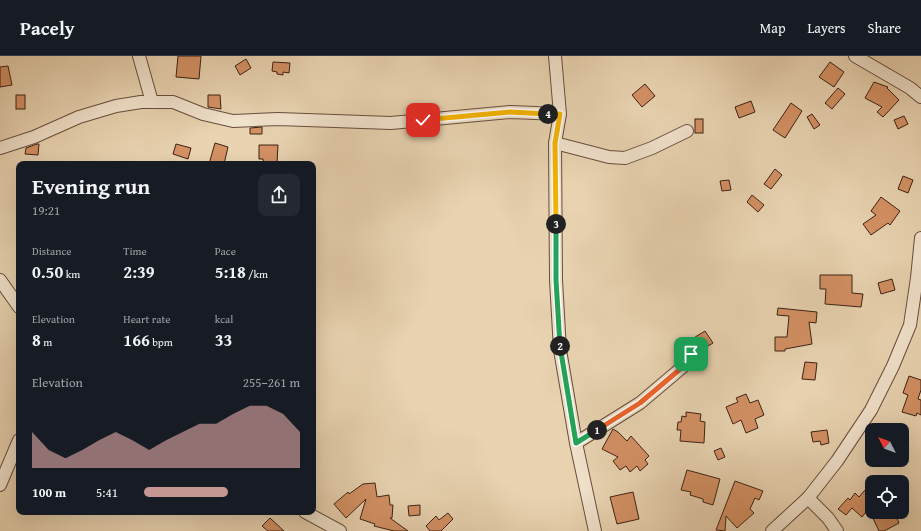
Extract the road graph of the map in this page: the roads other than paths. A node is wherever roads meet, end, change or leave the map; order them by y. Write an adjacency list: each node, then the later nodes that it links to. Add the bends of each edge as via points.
1 (139, 56): 6 (street)
2 (555, 56): 7 (street)
3 (855, 56): 4 (street)
4 (875, 61): 5 (street)
5 (921, 97)
6 (152, 102): 7 (street, via 173,102 203,114 233,121 278,119 391,124 510,112); 10 (street, via 116,106 79,117 34,137)
7 (560, 114): 9 (street)
8 (687, 131): 9 (street, via 625,158 609,157)
9 (555, 143): 15 (street, via 556,280 560,350)
10 (0, 148)
11 (921, 238): 18 (street, via 910,325 893,366 871,410 837,461)
12 (0, 280): 13 (street)
13 (16, 303)
14 (691, 354): 15 (street, via 685,365 640,403)
15 (576, 443): 21 (street)
16 (16, 447): 17 (street)
17 (0, 485)
18 (808, 498): 22 (street); 23 (street)
19 (311, 515): 20 (street)
20 (340, 531)
21 (595, 531)
22 (772, 531)
23 (837, 531)

